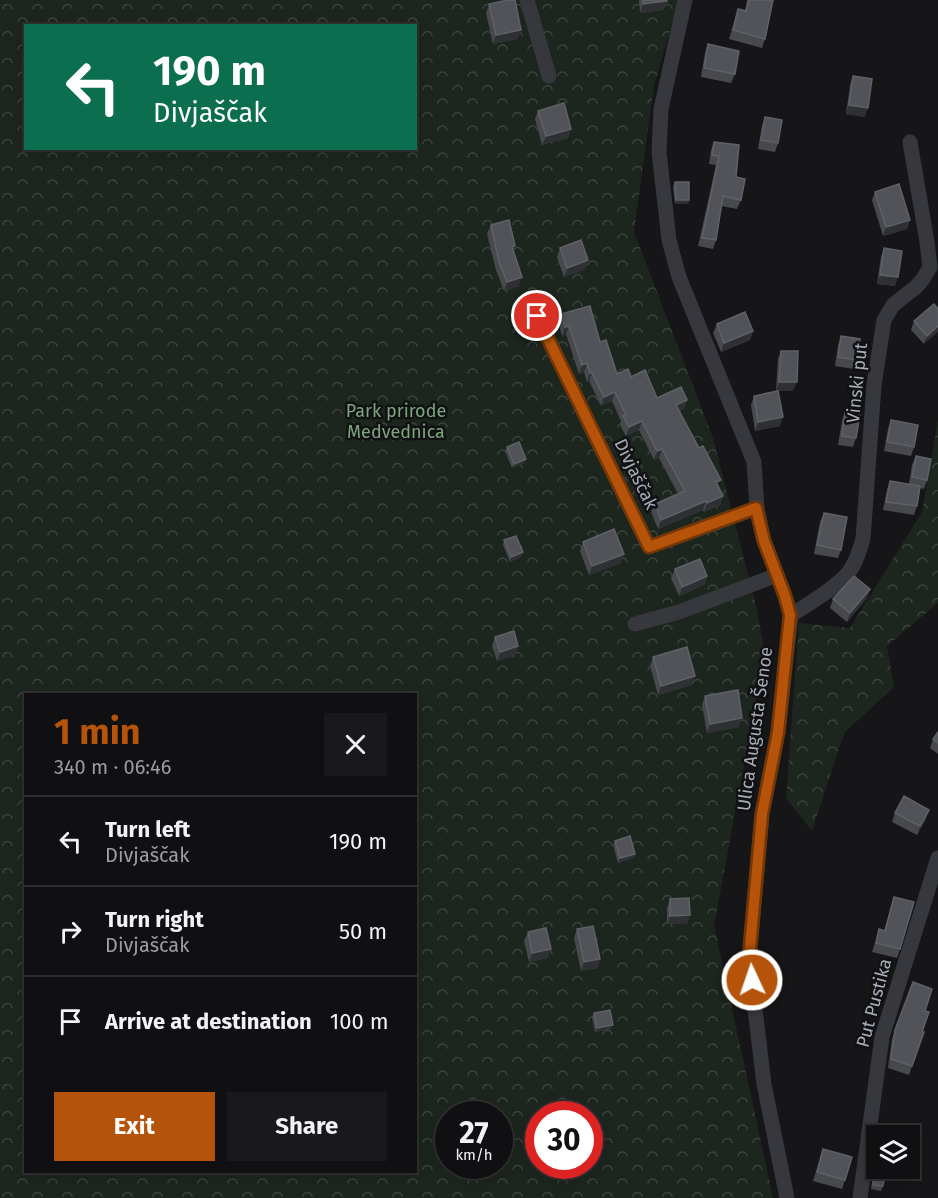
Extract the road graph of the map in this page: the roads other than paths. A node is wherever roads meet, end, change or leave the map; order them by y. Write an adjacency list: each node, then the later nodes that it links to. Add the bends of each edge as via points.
1 (527, 0): 3 (street)
2 (685, 0): 6 (street, Ulica Augusta Šenoe, via 661,109 659,152 669,240 679,277 754,462)
3 (549, 76)
4 (910, 142): 8 (street, Vinski put, via 930,267 923,279 892,305 884,320 874,385 863,539 848,574)
5 (537, 316): 6 (street, Divjaščak, via 649,547)
6 (756, 508): 7 (street, Ulica Augusta Šenoe)
7 (777, 576): 8 (street, Ulica Augusta Šenoe); 9 (street)
8 (790, 615): 11 (street, Ulica Augusta Šenoe, via 778,732 762,814 749,959 764,1084)
9 (635, 624)
10 (938, 858): 12 (street, Put Pustika, via 882,1037)
11 (788, 1198)
12 (860, 1198)

